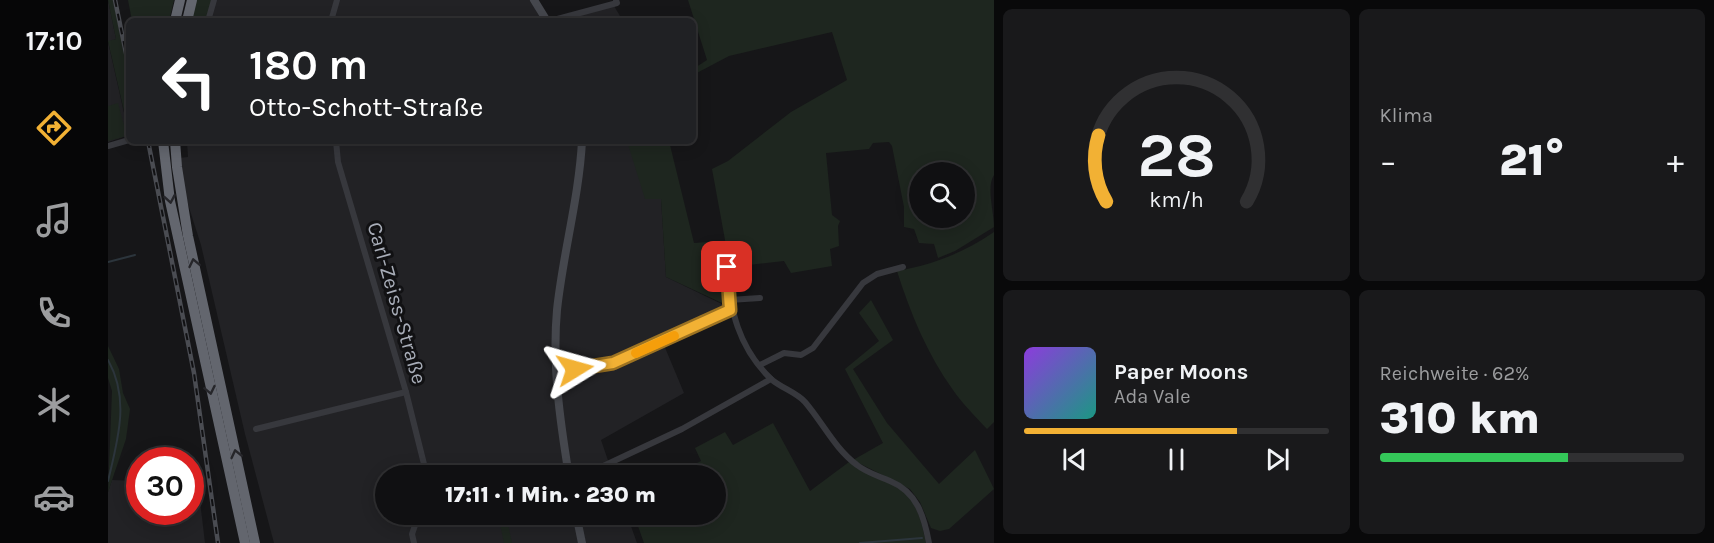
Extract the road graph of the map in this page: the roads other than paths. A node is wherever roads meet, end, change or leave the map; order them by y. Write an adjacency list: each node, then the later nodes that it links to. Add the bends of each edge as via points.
1 (180, 0): 7 (highway)
2 (192, 0): 8 (highway)
3 (214, 0): 9 (street)
4 (337, 0): 10 (street)
5 (534, 0): 11 (street)
6 (617, 1): 12 (street)
7 (176, 18)
8 (188, 18)
9 (209, 18)
10 (332, 18)
11 (546, 18)
12 (558, 18)
13 (126, 141): 18 (street)
14 (162, 144): 34 (highway, one-way to 34, via 170,201)
15 (175, 144): 35 (highway, one-way to 15, via 188,236)
16 (336, 144): 27 (street, Carl-Zeiss-Straße)
17 (582, 144): 25 (street, via 557,311)
18 (108, 146)
19 (727, 267): 22 (street)
20 (903, 267): 24 (street, via 862,283 813,348 801,355 784,353)
21 (760, 298): 22 (street)
22 (729, 300): 23 (street)
23 (730, 310): 24 (street, via 737,330); 25 (street, via 613,363)
24 (760, 365): 26 (street)
25 (556, 371): 30 (street)
26 (771, 379): 31 (street, via 682,429); 38 (street, via 803,400 860,468 909,491 919,506)
27 (406, 392): 28 (street); 29 (street, Carl-Zeiss-Straße)
28 (256, 429)
29 (424, 465)
30 (567, 465)
31 (605, 465)
32 (415, 525): 36 (street)
33 (578, 525): 37 (street)
34 (244, 541)
35 (255, 543)
36 (414, 543)
37 (582, 543)
38 (929, 543)

